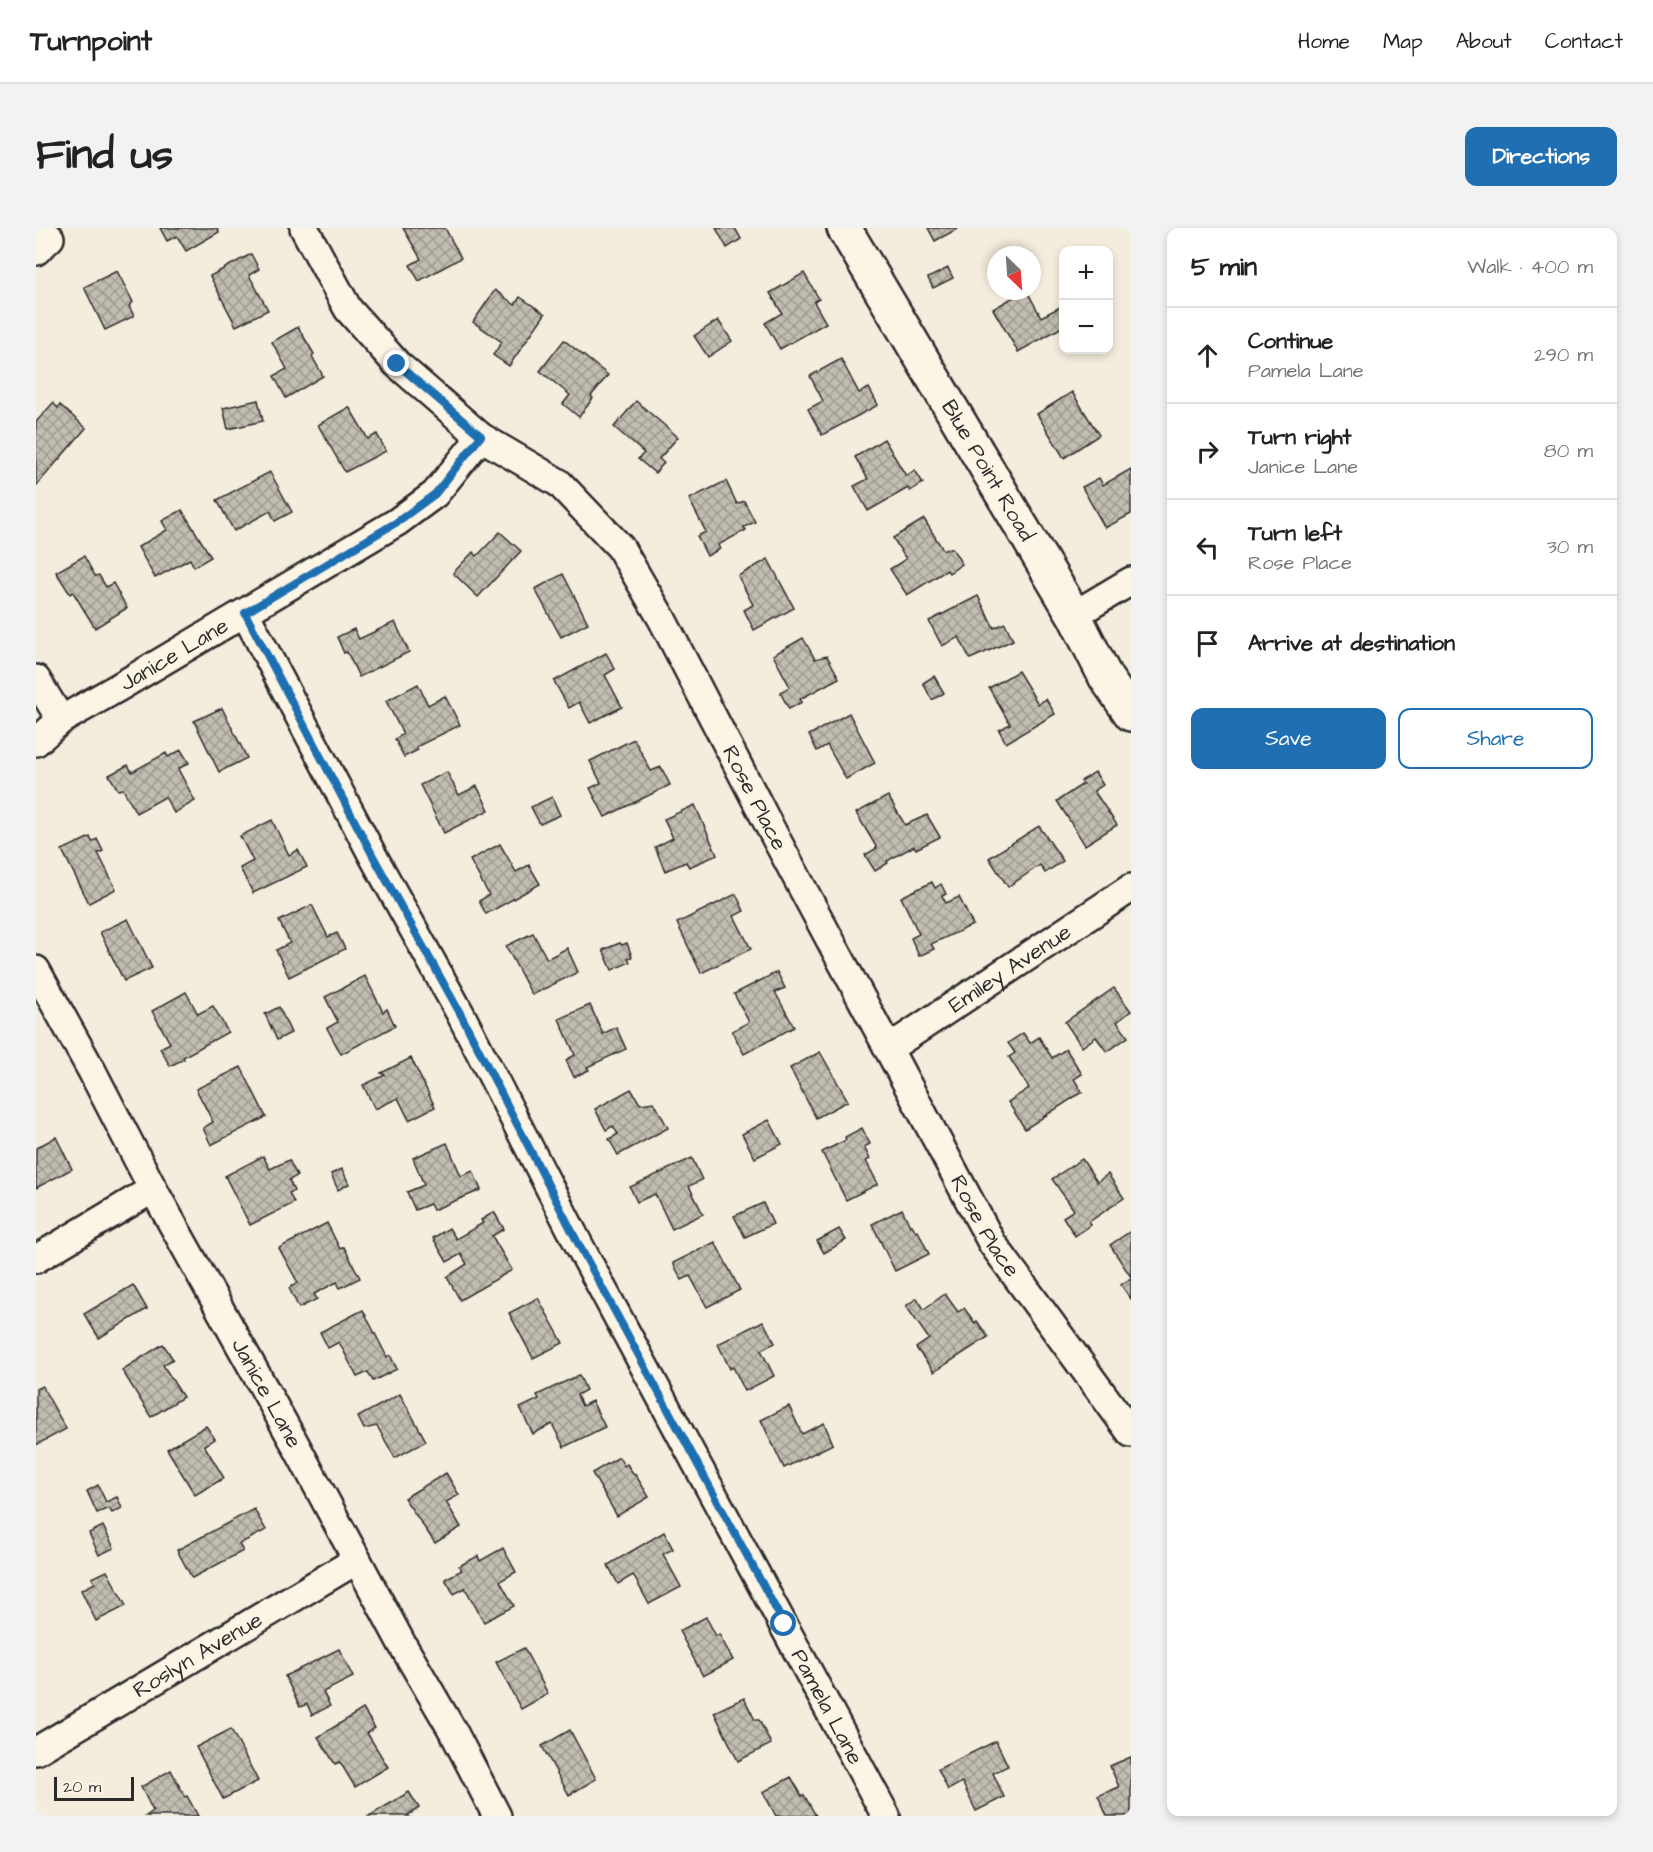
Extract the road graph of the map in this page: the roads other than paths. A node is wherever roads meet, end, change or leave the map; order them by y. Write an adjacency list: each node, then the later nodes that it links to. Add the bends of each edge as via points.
1 (304, 228): 3 (street, Rose Place, via 348,309 397,364)
2 (844, 228): 6 (street, Blue Point Road)
3 (481, 436): 5 (street, Janice Lane, via 435,494 397,522); 13 (street, Rose Place, via 559,483 620,547 662,619)
4 (1131, 581): 6 (street)
5 (245, 613): 9 (street, Janice Lane); 20 (street, Pamela Lane)
6 (1074, 615): 8 (street, Blue Point Road, via 1106,678)
7 (36, 679): 9 (street)
8 (1131, 714)
9 (61, 720): 10 (street, Janice Lane)
10 (36, 742)
11 (1131, 888): 13 (street, Emiley Avenue)
12 (36, 970): 14 (street, Janice Lane)
13 (888, 1049): 16 (street, Rose Place, via 992,1243)
14 (153, 1189): 15 (street); 17 (street, Janice Lane)
15 (36, 1259)
16 (1131, 1433)
17 (357, 1560): 18 (street, Roslyn Avenue); 19 (street, Janice Lane)
18 (36, 1751)
19 (497, 1816)
20 (886, 1816)

